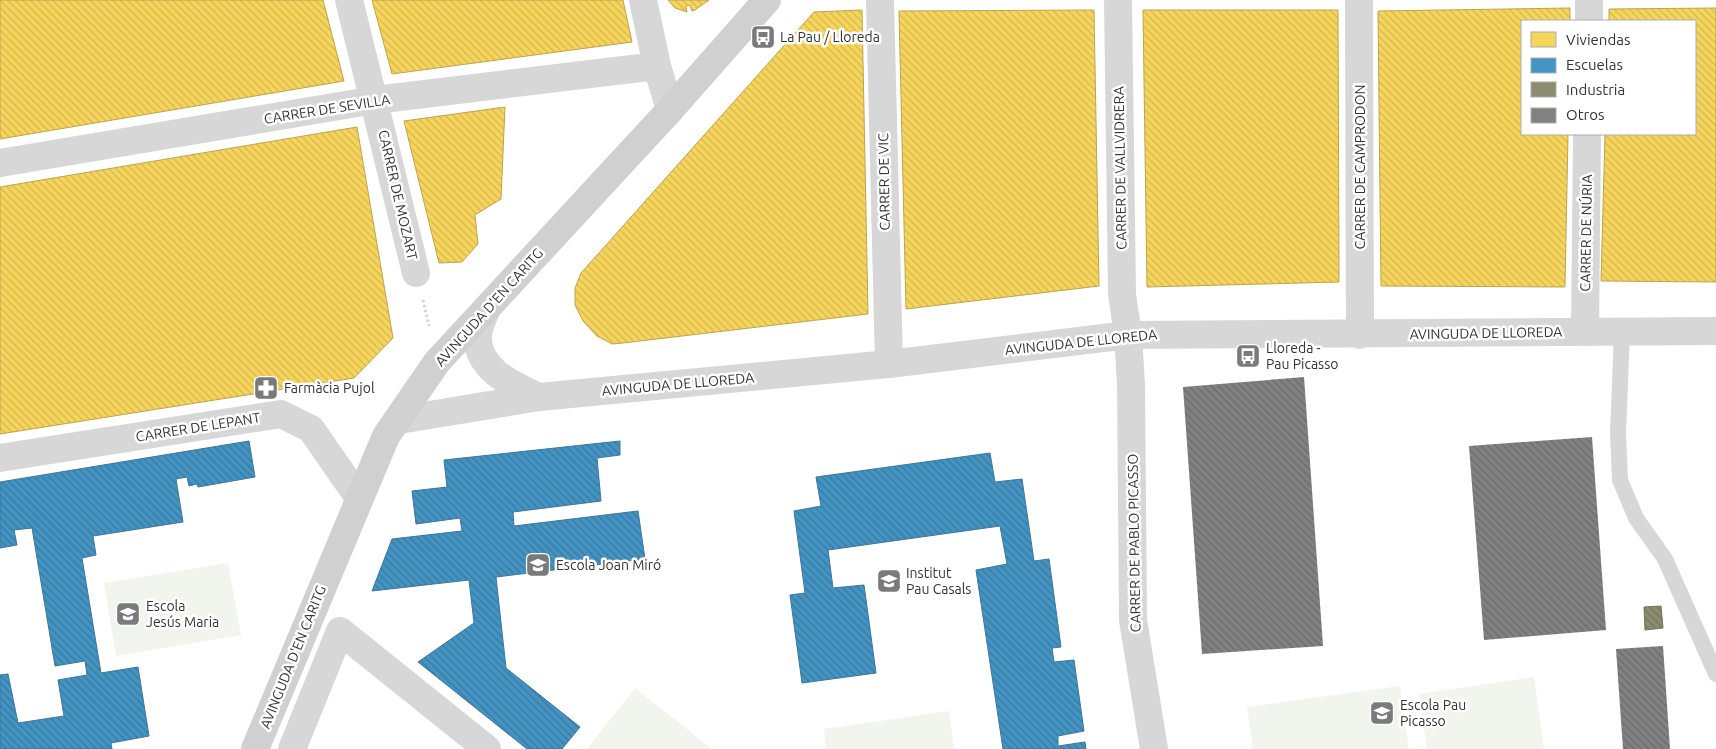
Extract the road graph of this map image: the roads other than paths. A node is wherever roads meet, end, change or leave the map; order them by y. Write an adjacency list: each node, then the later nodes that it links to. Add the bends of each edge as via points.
1 (349, 0): 10 (street, CARRER DE MOZART)
2 (643, 0): 9 (street)
3 (767, 0): 11 (street, AVINGUDA D'EN CARITG)
4 (880, 0): 21 (street, CARRER DE VIC)
5 (1118, 0): 19 (street, CARRER DE VALLVIDRERA, via 1122,294)
6 (1359, 0): 20 (street, CARRER DE CAMPRODON)
7 (1589, 0): 8 (street)
8 (1589, 20)
9 (656, 66): 10 (street, CARRER DE SEVILLA); 11 (street)
10 (375, 100): 13 (street, CARRER DE SEVILLA); 14 (street, CARRER DE MOZART)
11 (670, 110): 15 (street, AVINGUDA D'EN CARITG)
12 (1588, 135): 17 (street, CARRER DE NÚRIA)
13 (0, 163)
14 (416, 273)
15 (487, 308): 22 (street, via 478,335 482,353 493,372); 23 (street, AVINGUDA D'EN CARITG, via 437,362)
16 (1716, 331): 18 (street, AVINGUDA DE LLOREDA)
17 (1585, 332): 18 (street, AVINGUDA DE LLOREDA); 20 (street, AVINGUDA DE LLOREDA)
18 (1622, 332): 26 (lane, via 1618,433 1620,480 1636,518 1664,559)
19 (1128, 335): 20 (street, AVINGUDA DE LLOREDA); 21 (street, AVINGUDA DE LLOREDA); 30 (street, CARRER DE PABLO PICASSO, via 1133,620)
20 (1360, 335)
21 (889, 364): 22 (street, AVINGUDA DE LLOREDA)
22 (539, 397): 23 (street, AVINGUDA DE LLOREDA)
23 (399, 420): 25 (street, AVINGUDA D'EN CARITG, via 386,436)
24 (0, 458): 25 (street, CARRER DE LEPANT, via 281,414 310,430)
25 (359, 498): 27 (street, AVINGUDA D'EN CARITG)
26 (1716, 674)
27 (255, 749)
28 (292, 749): 29 (street, via 340,631)
29 (487, 749)
30 (1154, 749)

